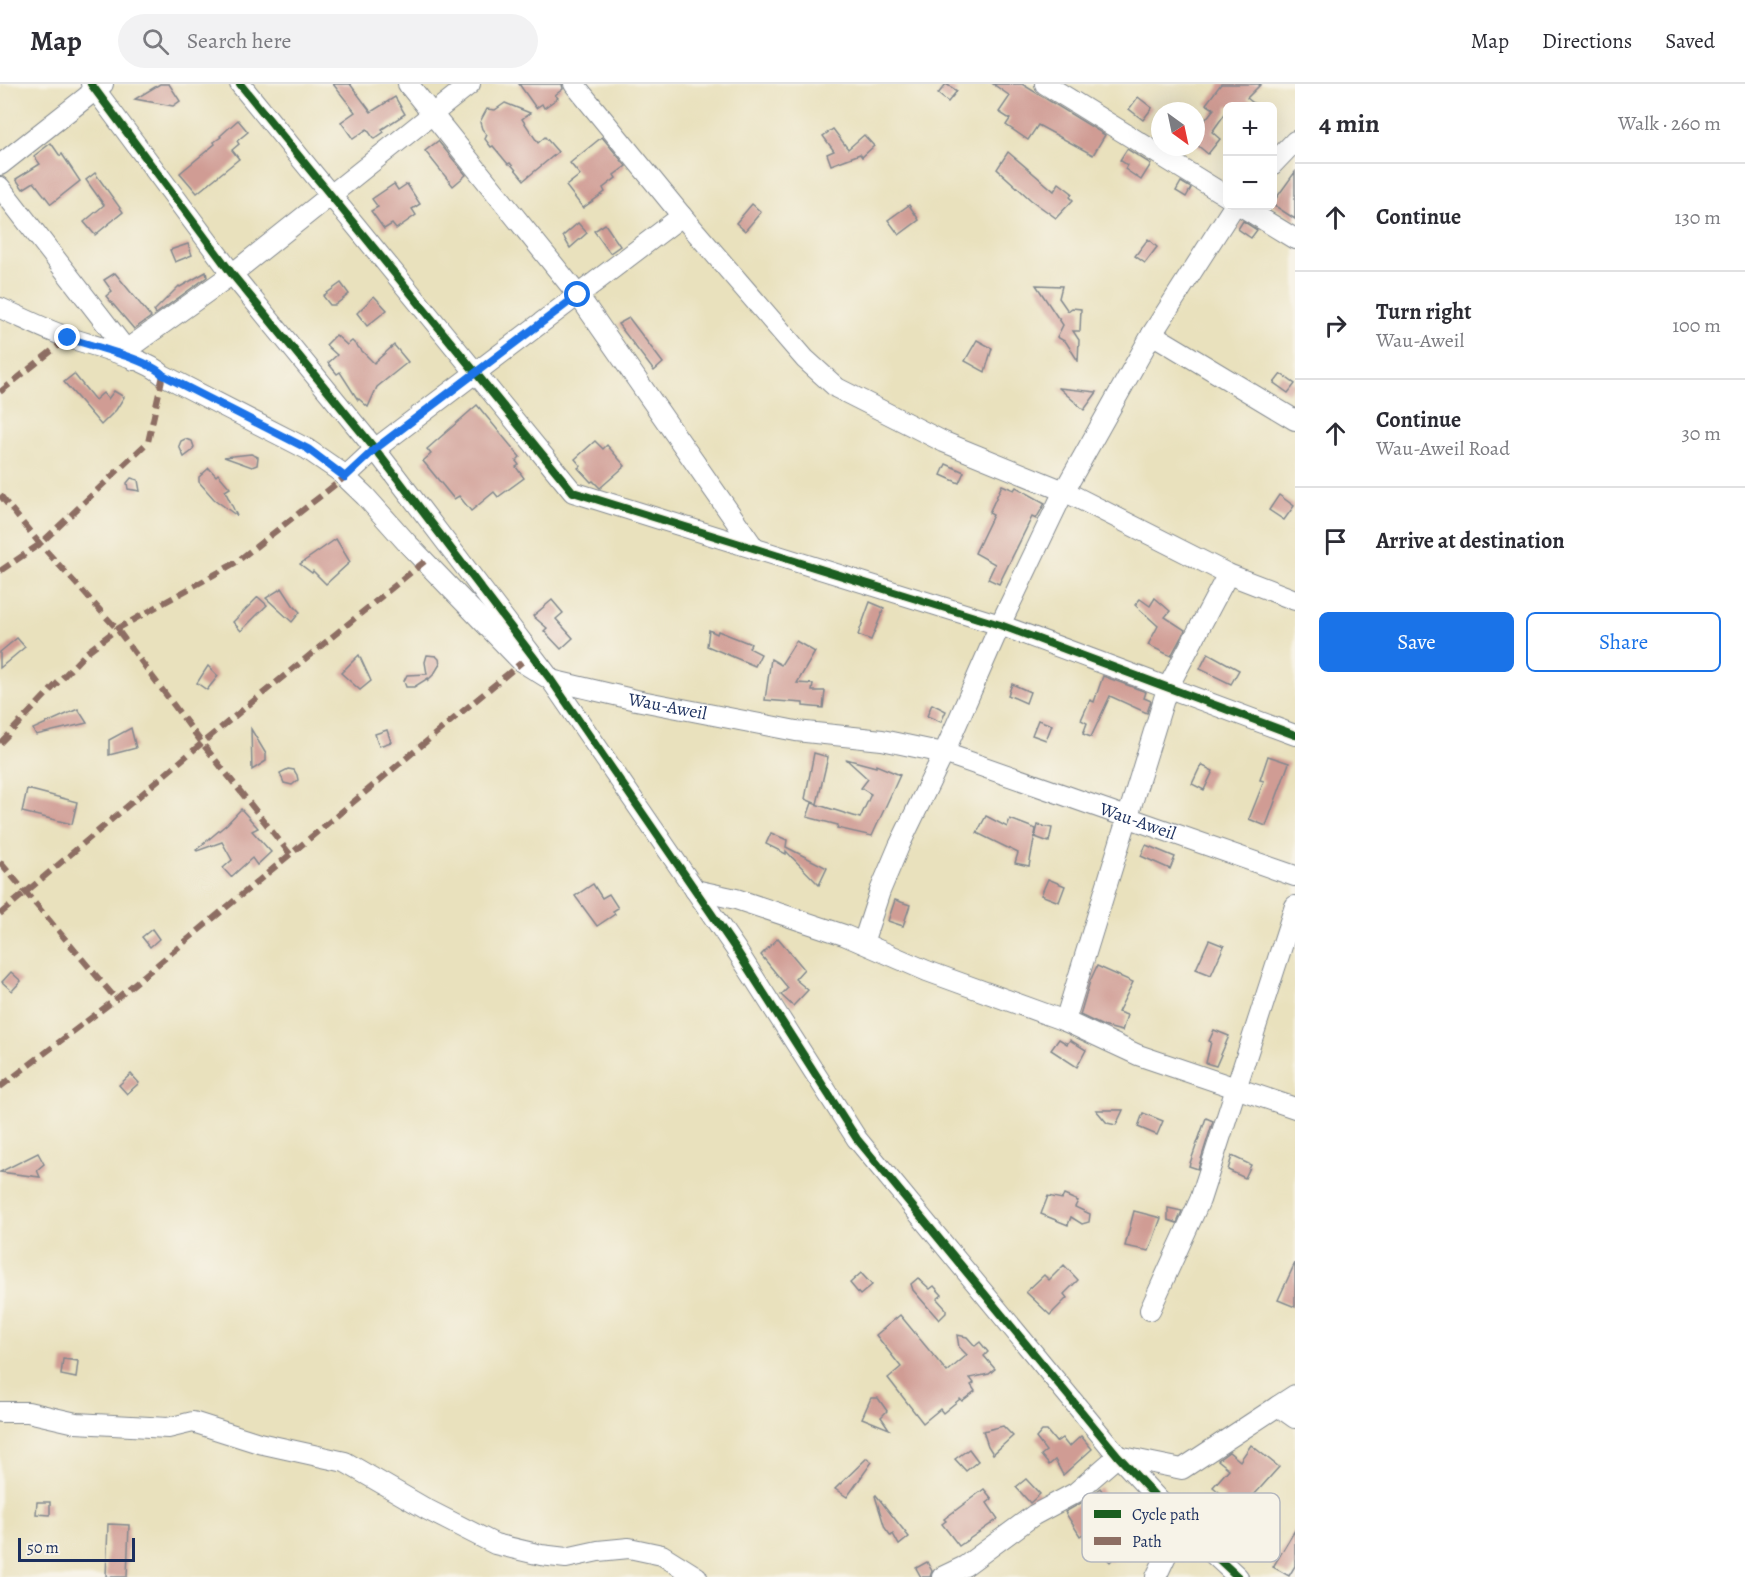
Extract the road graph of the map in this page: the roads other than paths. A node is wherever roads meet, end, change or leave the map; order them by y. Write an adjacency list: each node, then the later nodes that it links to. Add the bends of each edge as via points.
1 (240, 84): 13 (street)
2 (408, 84): 7 (street)
3 (470, 84): 7 (street)
4 (574, 84): 16 (street)
5 (1045, 84): 12 (street)
6 (96, 86): 10 (street); 18 (street)
7 (432, 114): 13 (street); 19 (street)
8 (1295, 141): 9 (street)
9 (1277, 160)
10 (0, 165)
11 (0, 187): 22 (street)
12 (1223, 195)
13 (330, 196): 18 (street); 23 (street)
14 (1231, 210): 21 (street)
15 (1248, 210): 17 (street)
16 (682, 216): 19 (street); 27 (street, via 805,359 837,388 944,442)
17 (1295, 239)
18 (232, 274): 22 (street); 25 (street)
19 (578, 295): 23 (street); 28 (street)
20 (0, 308): 22 (street, Wau-Aweil, via 60,335)
21 (1152, 334): 24 (street); 27 (street)
22 (130, 355): 26 (street, Wau-Aweil, via 308,449)
23 (476, 372): 25 (street); 28 (street, via 573,492)
24 (1295, 420)
25 (375, 449): 26 (street); 32 (street)
26 (345, 477): 32 (street, Wau-Aweil, via 522,662)
27 (1064, 491): 29 (street); 31 (street)
28 (755, 549): 31 (street)
29 (1228, 574): 30 (street); 33 (street)
30 (1295, 600)
31 (1000, 625): 33 (street); 35 (street)
32 (551, 680): 35 (street, Wau-Aweil, via 796,731 882,740); 38 (street)
33 (1167, 689): 34 (street); 36 (street)
34 (1295, 735)
35 (945, 753): 36 (street, Wau-Aweil); 40 (street, via 887,873)
36 (1128, 817): 37 (street, Wau-Aweil); 41 (street)
37 (1295, 876)
38 (695, 890): 40 (street, via 736,899); 49 (street, via 857,1139)
39 (1295, 906): 42 (street)
40 (863, 943): 41 (street, via 927,971)
41 (1065, 1021): 42 (street, via 1138,1054)
42 (1236, 1090): 43 (street); 44 (street, via 1200,1200)
43 (1295, 1108)
44 (1150, 1310)
45 (1295, 1395): 46 (street)
46 (1278, 1406): 48 (street); 49 (street, via 1182,1469)
47 (0, 1412): 53 (street, via 28,1412 75,1423 168,1428 193,1422 259,1443 345,1462 495,1544 566,1558 629,1548 662,1555)
48 (1295, 1418)
49 (1118, 1456): 50 (street); 54 (street, via 1075,1493 1034,1515 965,1566)
50 (1152, 1493)
51 (1163, 1562): 55 (street)
52 (1222, 1562): 56 (street)
53 (697, 1577)
54 (942, 1577)
55 (1156, 1577)
56 (1238, 1577)

